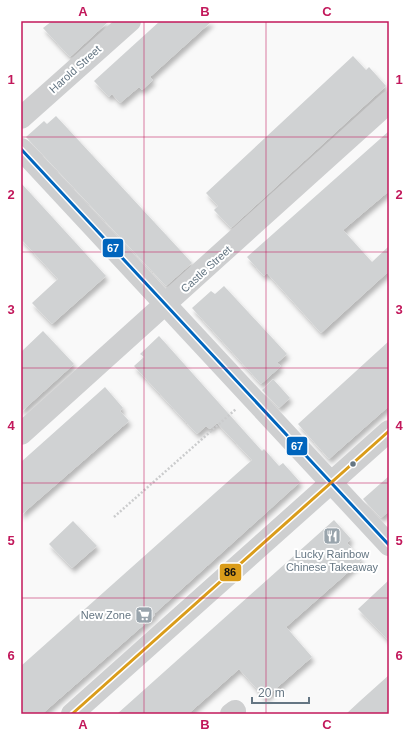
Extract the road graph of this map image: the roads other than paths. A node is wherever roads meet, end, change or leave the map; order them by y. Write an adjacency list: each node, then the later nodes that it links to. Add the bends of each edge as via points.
1 (130, 21): 3 (street, Harold Street)
2 (389, 102): 5 (street, Castle Street)
3 (21, 118)
4 (21, 149): 5 (street)
5 (166, 304): 7 (street, Castle Street); 8 (street)
6 (389, 431): 8 (street)
7 (21, 434)
8 (332, 482): 9 (street); 10 (street)
9 (389, 545)
10 (72, 714)

